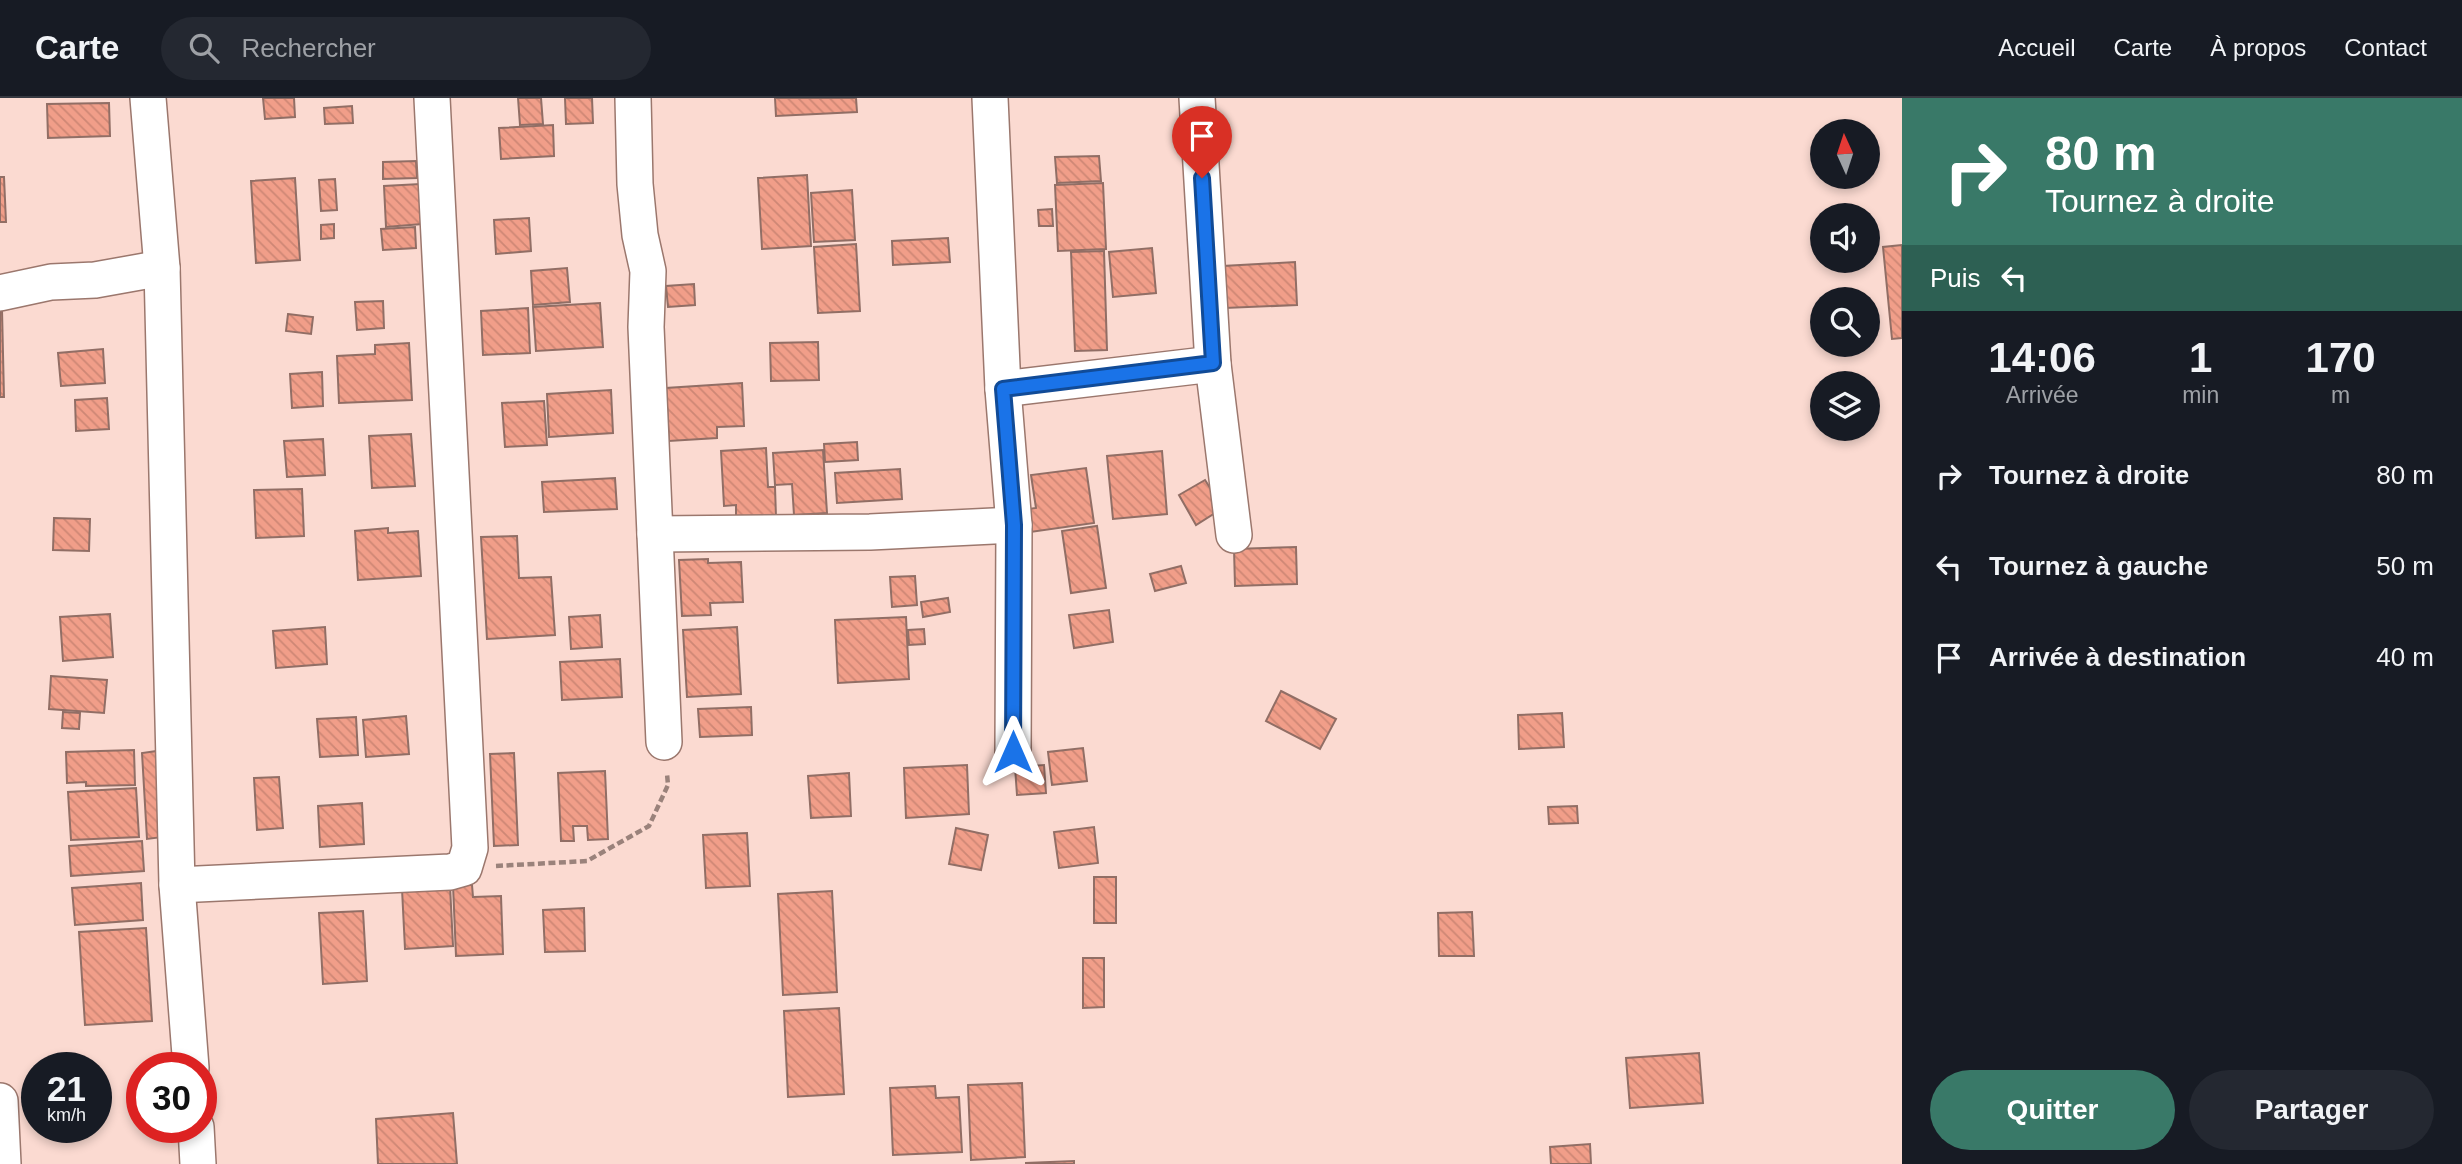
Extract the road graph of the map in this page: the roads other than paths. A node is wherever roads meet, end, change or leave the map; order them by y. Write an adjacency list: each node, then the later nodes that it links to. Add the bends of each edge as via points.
1 (148, 98): 6 (street)
2 (432, 98): 15 (street, via 470,848 464,867 450,872)
3 (633, 98): 11 (street, via 635,184 648,271)
4 (990, 98): 9 (street)
5 (1197, 98): 8 (street)
6 (162, 268): 7 (street); 15 (street)
7 (0, 292)
8 (1213, 363): 9 (street); 12 (street)
9 (1003, 389): 10 (street)
10 (1014, 525): 11 (street); 14 (street)
11 (655, 534): 13 (street)
12 (1234, 535)
13 (664, 742)
14 (1013, 752)
15 (177, 886): 16 (street)
16 (190, 1052)
17 (0, 1101): 19 (street)
18 (197, 1143): 20 (street)
19 (3, 1164)
20 (198, 1164)

